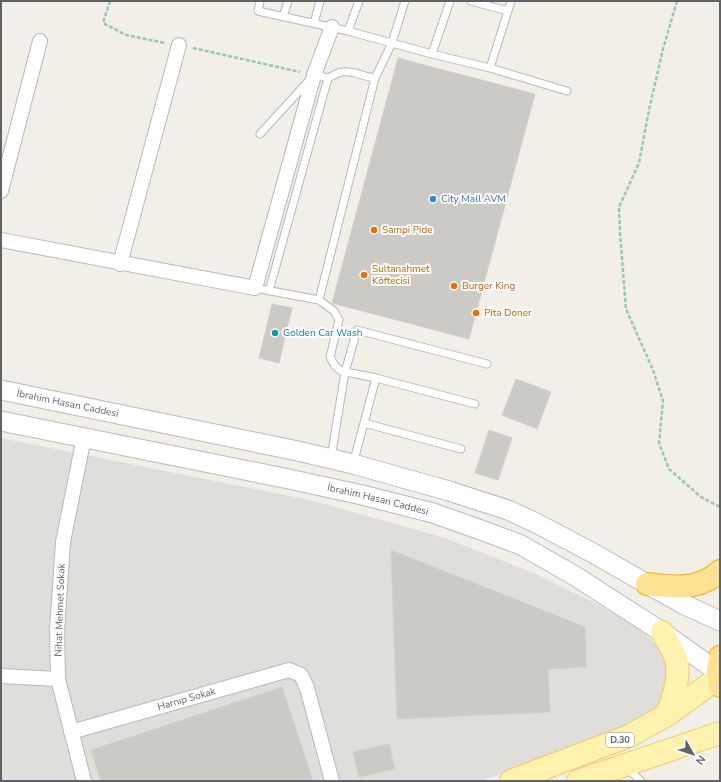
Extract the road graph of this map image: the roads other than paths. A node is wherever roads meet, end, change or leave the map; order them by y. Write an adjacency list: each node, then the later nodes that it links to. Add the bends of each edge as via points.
1 (260, 1): 10 (lane, via 258,11)
2 (288, 1): 10 (lane)
3 (320, 1): 11 (lane)
4 (359, 1): 13 (lane)
5 (405, 1): 15 (lane)
6 (450, 1): 17 (lane)
7 (471, 1): 9 (lane)
8 (511, 1): 9 (lane)
9 (508, 11): 18 (lane)
10 (283, 17): 11 (lane)
11 (314, 23): 12 (lane)
12 (332, 27): 13 (lane); 19 (street)
13 (348, 31): 15 (lane)
14 (40, 41): 24 (street)
15 (392, 43): 17 (lane); 21 (lane)
16 (179, 45): 26 (street)
17 (432, 54): 18 (lane)
18 (490, 68): 22 (lane)
19 (314, 75): 20 (lane); 23 (lane); 27 (street)
20 (328, 78): 21 (lane, via 344,72 355,72); 28 (lane)
21 (375, 78): 29 (lane)
22 (567, 91)
23 (260, 134)
24 (1, 191)
25 (1, 240): 26 (street)
26 (120, 264): 27 (street)
27 (255, 288): 28 (lane)
28 (269, 291): 29 (lane)
29 (319, 300): 31 (lane, via 334,311 339,320 330,357 335,366)
30 (487, 364): 31 (lane, via 357,330)
31 (345, 372): 32 (lane); 39 (lane)
32 (376, 378): 34 (lane); 36 (lane)
33 (1, 390): 39 (main road, İbrahim Hasan Caddesi)
34 (475, 404)
35 (1, 420): 37 (main road, İbrahim Hasan Caddesi)
36 (364, 424): 38 (lane); 40 (lane)
37 (84, 437): 44 (main road, İbrahim Hasan Caddesi, via 289,478 433,513 522,545); 47 (street, Nihat Mehmet Sokak, via 63,542 57,630)
38 (461, 449)
39 (331, 459): 40 (main road, İbrahim Hasan Caddesi)
40 (353, 464): 42 (main road, İbrahim Hasan Caddesi, via 508,510 593,552)
41 (720, 571): 42 (highway, via 690,587 673,588)
42 (647, 584): 43 (main road, İbrahim Hasan Caddesi)
43 (720, 621)
44 (662, 632): 45 (main road, İbrahim Hasan Caddesi); 48 (main road, via 675,656 677,674)
45 (719, 673): 48 (main road, D.30)
46 (1, 676): 47 (street)
47 (58, 679): 49 (street, Nihat Mehmet Sokak)
48 (667, 715): 54 (main road, D.30, via 629,736)
49 (71, 732): 52 (street, Nihat Mehmet Sokak); 53 (street, Harnıp Sokak, via 289,670 301,675 308,688)
50 (720, 734): 51 (main road, D.30)
51 (625, 765): 55 (main road, D.30); 56 (lane)
52 (84, 781)
53 (332, 781)
54 (511, 781)
55 (578, 781)
56 (640, 781)

